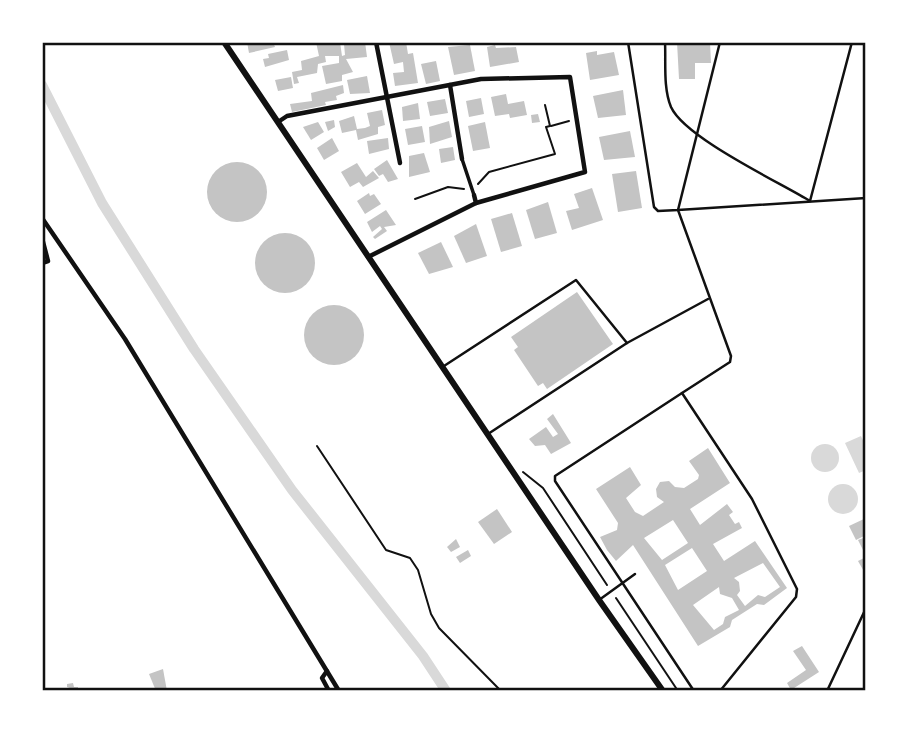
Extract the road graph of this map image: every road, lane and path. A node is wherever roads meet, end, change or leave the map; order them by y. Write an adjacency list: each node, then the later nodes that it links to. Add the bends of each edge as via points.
1 (224, 42): 11 (main road)
2 (376, 42): 8 (street)
3 (628, 42): 21 (lane, via 654,207)
4 (665, 42): 13 (lane, via 671,107)
5 (720, 42): 13 (lane)
6 (852, 42): 19 (lane)
7 (450, 85): 8 (street); 10 (street, via 481,79 570,77); 14 (street)
8 (386, 96): 11 (street, via 287,116); 15 (street)
9 (545, 105): 12 (path)
10 (576, 120): 12 (path); 20 (street, via 585,172)
11 (278, 122): 24 (main road)
12 (550, 126): 16 (path, via 546,127 555,155 489,172)
13 (697, 133): 19 (lane); 21 (lane)
14 (462, 159): 16 (street)
15 (400, 163)
16 (473, 193): 18 (path, via 448,187); 20 (street)
17 (866, 198): 19 (lane)
18 (415, 199)
19 (810, 201): 21 (lane)
20 (476, 203): 24 (street)
21 (678, 210): 26 (lane)
22 (42, 218): 39 (street, via 125,339)
23 (42, 238): 25 (street, via 48,261)
24 (368, 257): 28 (main road)
25 (42, 263)
26 (708, 299): 27 (lane); 29 (lane, via 730,362)
27 (627, 343): 28 (lane, via 576,280); 30 (lane)
28 (443, 367): 30 (main road)
29 (682, 393): 34 (lane, via 555,476); 46 (lane, via 752,499 797,589 796,597)
30 (488, 434): 37 (main road)
31 (317, 446): 42 (path, via 386,550 410,558 439,628)
32 (518, 465): 35 (path, via 543,488)
33 (635, 574): 34 (lane)
34 (621, 584): 37 (lane); 45 (lane)
35 (608, 588)
36 (615, 598): 44 (path)
37 (599, 600): 43 (main road)
38 (866, 608): 47 (lane)
39 (327, 671): 40 (street, via 322,678); 41 (street)
40 (329, 691)
41 (340, 691)
42 (501, 691)
43 (663, 691)
44 (678, 691)
45 (694, 691)
46 (720, 691)
47 (827, 691)

